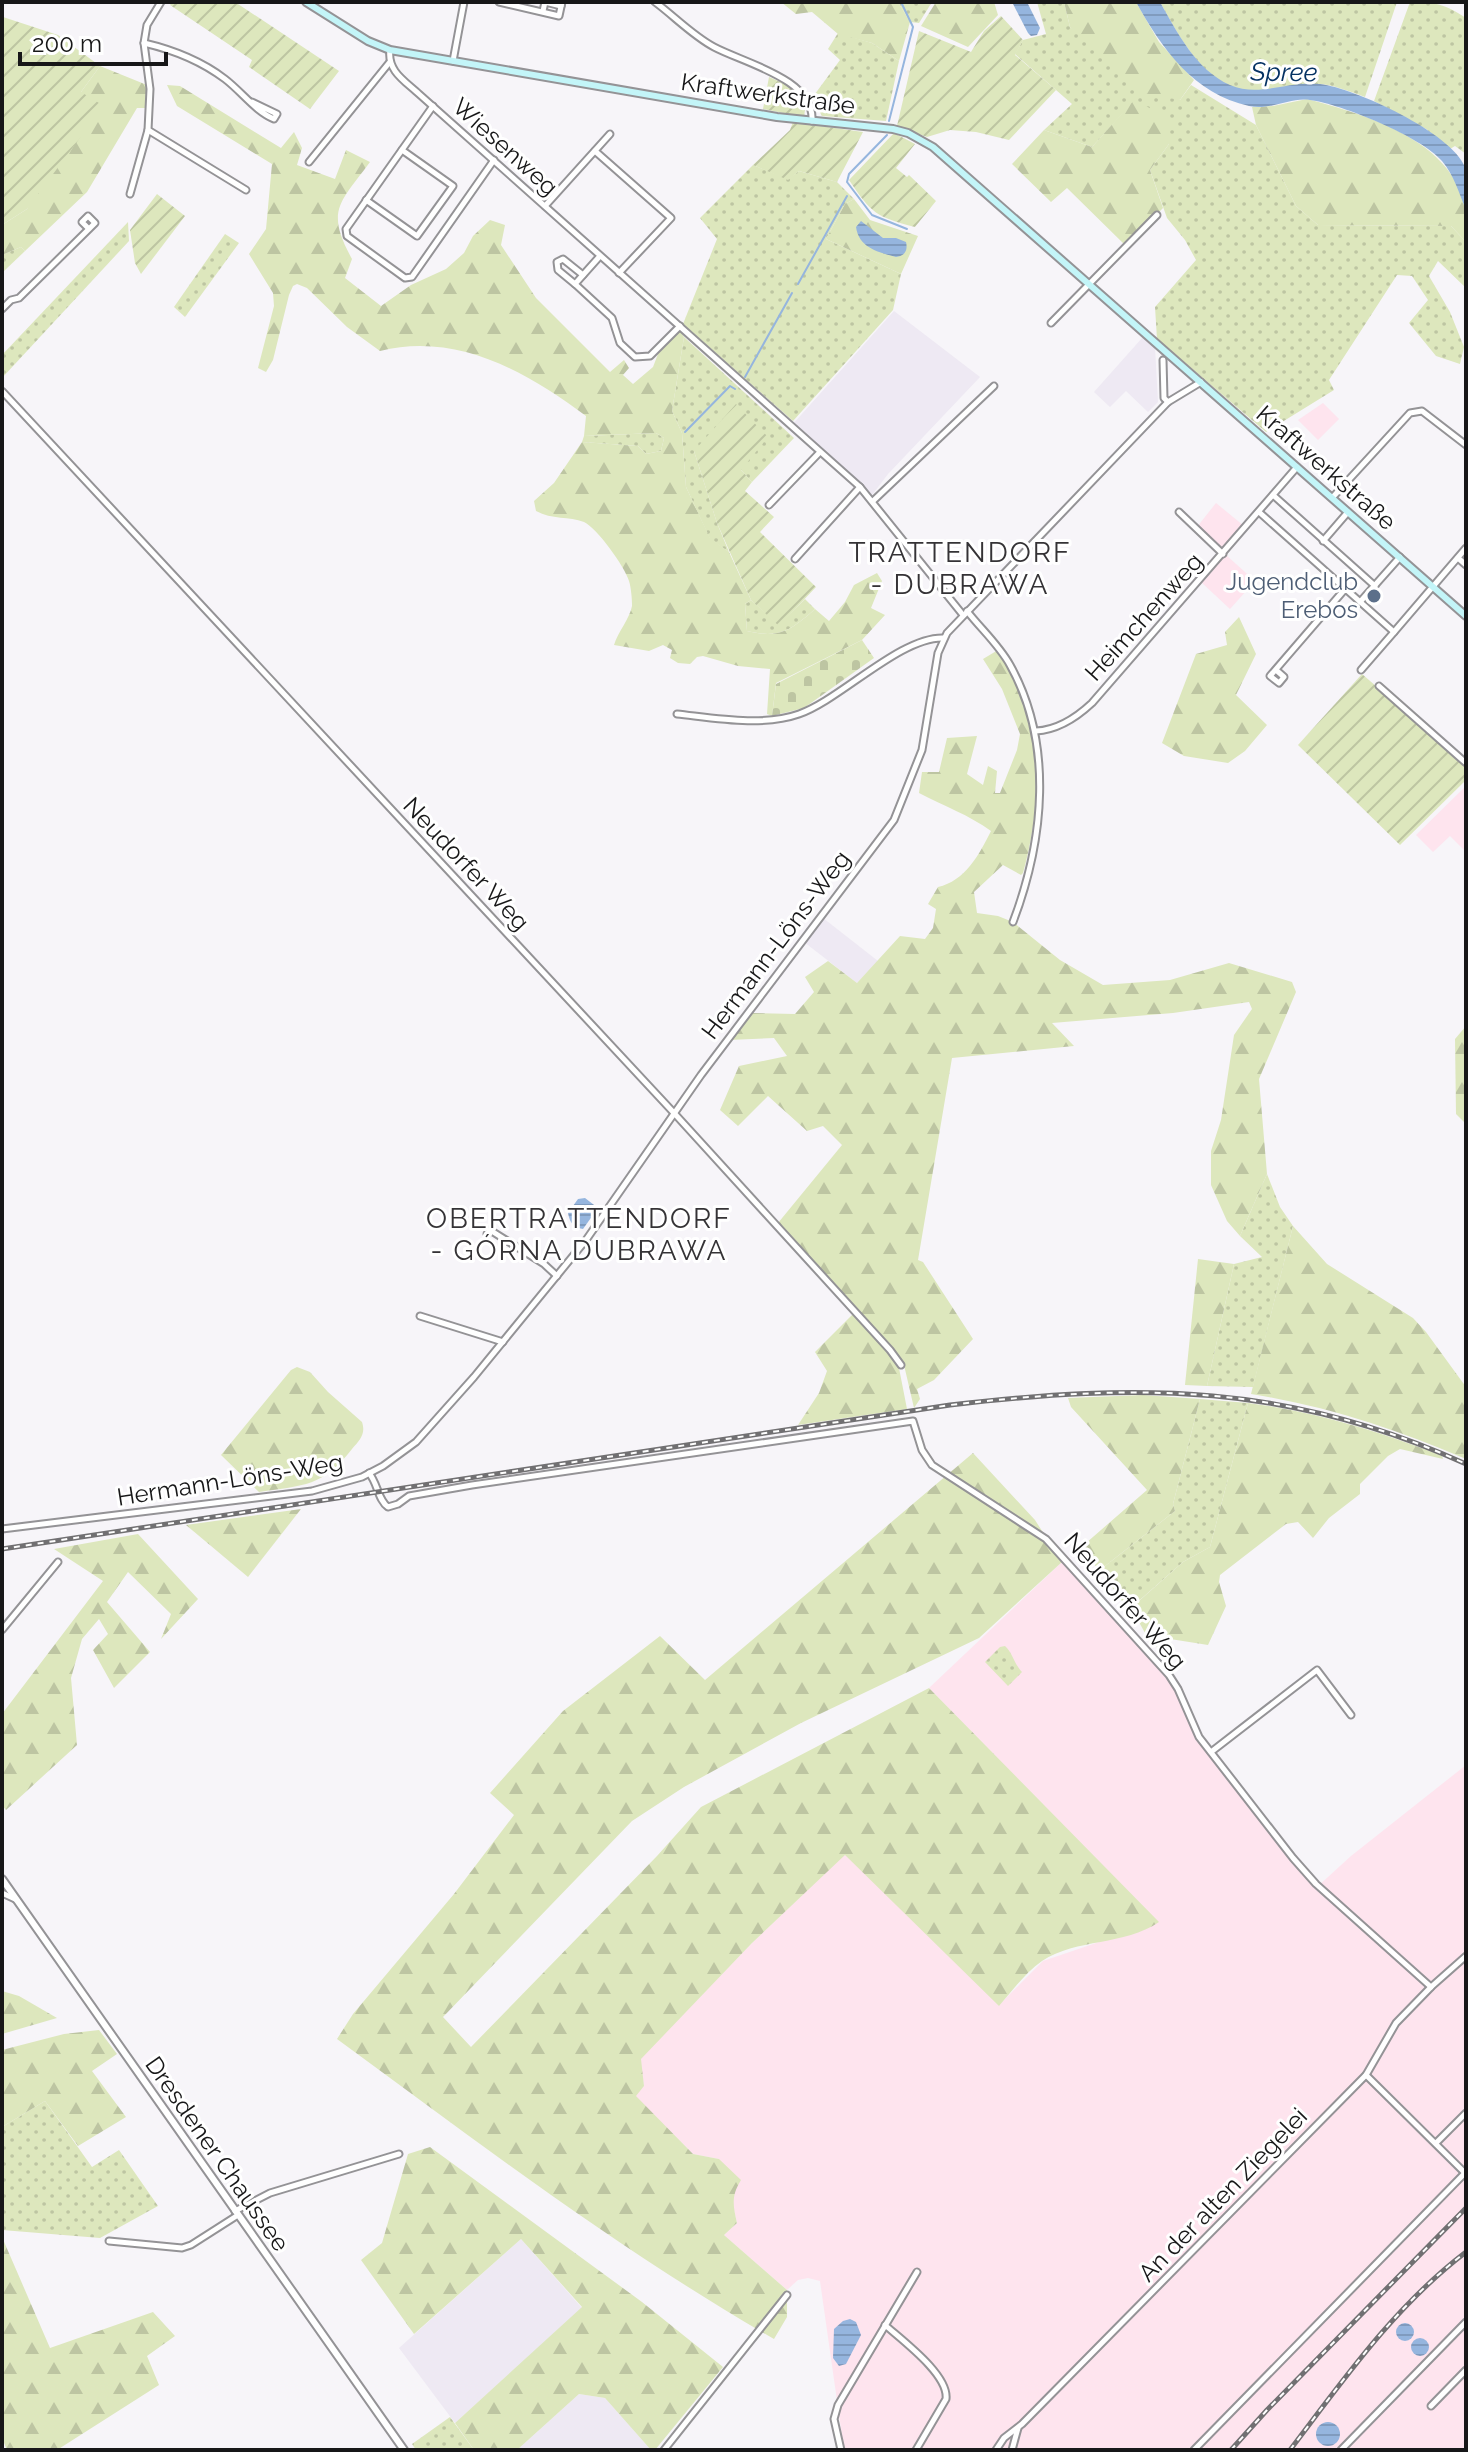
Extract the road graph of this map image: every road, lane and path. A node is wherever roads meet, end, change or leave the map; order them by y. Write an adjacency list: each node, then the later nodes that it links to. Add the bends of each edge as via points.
1 (161, 2): 8 (street, via 147,25)
2 (306, 2): 9 (main road, Kraftwerkstraße)
3 (464, 2): 10 (street)
4 (500, 2): 6 (street, via 543,11 545,2)
5 (655, 2): 7 (street)
6 (562, 4)
7 (663, 4): 14 (street, via 712,46 795,86 810,107)
8 (144, 43): 12 (street, via 203,64); 15 (street)
9 (390, 50): 10 (main road, Kraftwerkstraße); 11 (street)
10 (453, 61): 14 (main road, Kraftwerkstraße)
11 (389, 63): 13 (street, Wiesenweg); 20 (street)
12 (252, 102): 12 (street, via 270,118 274,119 277,114)
13 (433, 106): 17 (street); 19 (street, Wiesenweg)
14 (812, 121): 31 (main road, Kraftwerkstraße, via 877,126 919,138)
15 (148, 130): 21 (street); 22 (street)
16 (610, 134): 18 (street)
17 (402, 150): 23 (street); 23 (street, via 453,186 417,236)
18 (595, 151): 24 (street); 28 (street, via 671,218)
19 (494, 160): 23 (street, via 412,277 405,278 347,236 346,229); 24 (street, Wiesenweg)
20 (309, 162)
21 (246, 190)
22 (130, 194)
23 (366, 200)
24 (545, 206): 27 (street, Wiesenweg)
25 (1157, 215): 31 (street)
26 (89, 229): 32 (street)
27 (600, 256): 28 (street, Wiesenweg); 29 (street)
28 (619, 273): 34 (street, Wiesenweg)
29 (583, 275): 30 (street); 30 (street, via 563,259 557,262 558,270)
30 (575, 284): 34 (street, via 612,318 620,343 635,357 650,356)
31 (1089, 284): 33 (street); 36 (main road, Kraftwerkstraße)
32 (2, 309)
33 (1051, 323)
34 (680, 326): 41 (street, Wiesenweg)
35 (1163, 360): 39 (street)
36 (1201, 382): 39 (street, Hermann-Löns-Weg); 42 (main road, Kraftwerkstraße)
37 (994, 386): 46 (street)
38 (2, 391): 73 (street, Neudorfer Weg)
39 (1168, 402): 62 (street, Hermann-Löns-Weg)
40 (1466, 445): 45 (street, via 1422,411 1410,413)
41 (820, 452): 43 (street, Wiesenweg); 47 (street)
42 (1297, 467): 44 (street); 45 (main road, Kraftwerkstraße)
43 (860, 487): 46 (street, Wiesenweg); 56 (street)
44 (1273, 495): 49 (street); 51 (street)
45 (1332, 498): 50 (main road, Kraftwerkstraße)
46 (873, 501): 62 (street, Wiesenweg, via 930,577)
47 (769, 505)
48 (1179, 512): 53 (street, Heimchenweg)
49 (1259, 512): 53 (street); 60 (street)
50 (1348, 512): 51 (street); 54 (main road, Kraftwerkstraße)
51 (1323, 541): 58 (street)
52 (1466, 548): 55 (street)
53 (1223, 554): 70 (street, Heimchenweg, via 1080,714)
54 (1400, 557): 58 (street); 59 (main road, Kraftwerkstraße)
55 (1458, 558): 57 (street); 59 (street)
56 (795, 559)
57 (1466, 565)
58 (1375, 586): 61 (street)
59 (1434, 587): 63 (main road, Kraftwerkstraße); 64 (street)
60 (1345, 589): 61 (street); 66 (street)
61 (1360, 602): 64 (street)
62 (965, 613): 65 (street, Hermann-Löns-Weg); 70 (street, Wiesenweg, via 1009,663)
63 (1466, 616)
64 (1394, 632): 67 (street)
65 (944, 638): 69 (street, via 931,637 881,663 801,713 745,719); 73 (street, Hermann-Löns-Weg, via 922,750 894,820)
66 (1276, 670)
67 (1361, 670)
68 (1379, 686): 71 (street)
69 (677, 714)
70 (1036, 731): 72 (street, Wiesenweg, via 1041,798 1031,870)
71 (1466, 763)
72 (1013, 922)
73 (674, 1113): 75 (street, Hermann-Löns-Weg); 78 (street, Neudorfer Weg)
74 (487, 1234): 75 (street, via 490,1230)
75 (557, 1276): 77 (street, Hermann-Löns-Weg)
76 (420, 1316): 77 (street)
77 (503, 1342): 79 (street, Hermann-Löns-Weg, via 416,1442)
78 (901, 1365)
79 (369, 1473): 80 (street, Hermann-Löns-Weg, via 312,1491); 84 (street, Neudorfer Weg, via 388,1507 409,1496 472,1485 913,1421 932,1465 1042,1535 1063,1556 1169,1675)
80 (2, 1529)
81 (58, 1562): 82 (street)
82 (2, 1630)
83 (1351, 1715): 84 (street, via 1317,1670)
84 (1211, 1752): 89 (street, Neudorfer Weg, via 1316,1884)
85 (2, 1879): 87 (street, Dresdener Chaussee)
86 (2, 1893): 87 (street)
87 (16, 1899): 95 (street, Dresdener Chaussee)
88 (1466, 1956): 89 (street, An der alten Ziegelei)
89 (1431, 1987): 90 (street, An der alten Ziegelei, via 1396,2023)
90 (1366, 2075): 92 (street); 103 (street, An der alten Ziegelei)
91 (1466, 2113): 92 (street)
92 (1436, 2143): 94 (street)
93 (399, 2154): 95 (street, via 270,2193)
94 (1466, 2174): 110 (street)
95 (236, 2213): 96 (street, via 182,2248); 104 (street, Dresdener Chaussee)
96 (109, 2241)
97 (917, 2272): 100 (street)
98 (787, 2295): 105 (street)
99 (1466, 2322): 111 (street)
100 (885, 2325): 106 (street, via 836,2411); 107 (street, via 941,2378 947,2391)
101 (1466, 2370): 102 (street)
102 (1431, 2406)
103 (1018, 2428): 108 (street, An der alten Ziegelei); 109 (street)
104 (404, 2450)
105 (664, 2450)
106 (841, 2450)
107 (916, 2450)
108 (996, 2450)
109 (1012, 2450)
110 (1194, 2450)
111 (1341, 2450)

